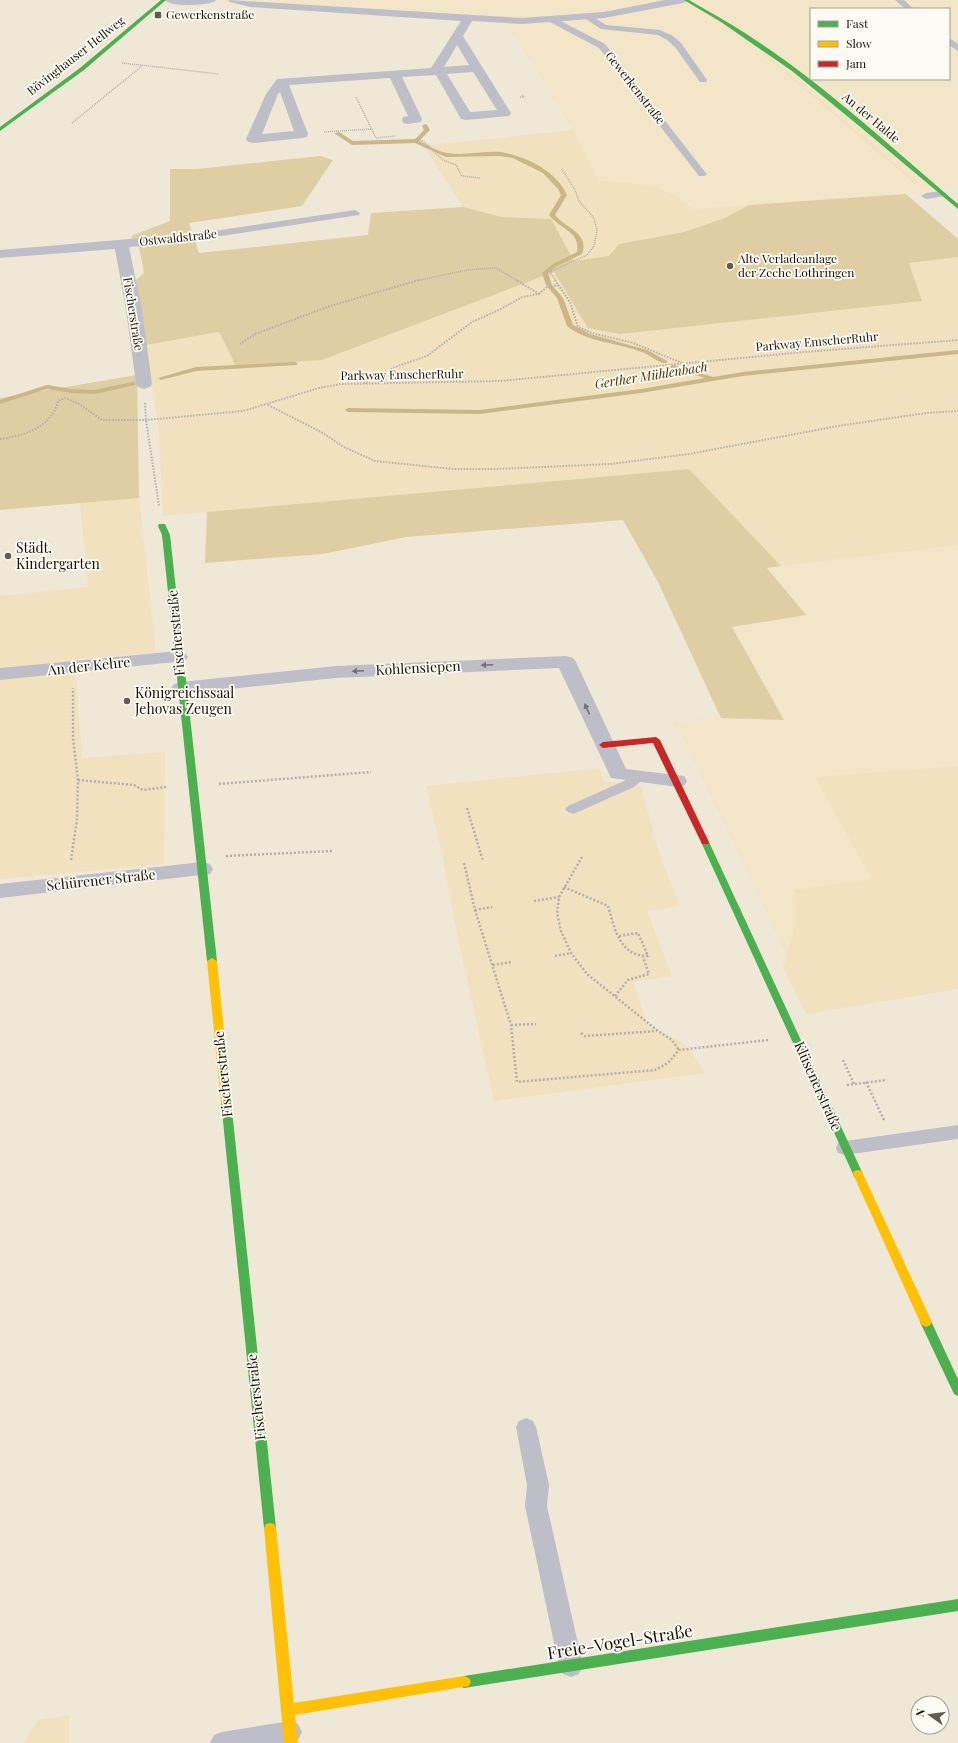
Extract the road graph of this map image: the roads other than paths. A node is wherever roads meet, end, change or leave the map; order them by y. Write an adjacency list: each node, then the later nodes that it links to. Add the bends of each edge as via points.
1 (164, 0): 20 (street, Bövinghauser Hellweg, via 82,68)
2 (171, 0): 3 (street)
3 (210, 0)
4 (234, 0): 9 (street, Gewerkenstraße, via 250,4)
5 (684, 0): 8 (street, Gewerkenstraße); 22 (street, An der Halde, via 743,32 788,65)
6 (899, 0): 7 (lane)
7 (909, 8)
8 (589, 17): 10 (street, Gewerkenstraße); 17 (lane, via 604,27 665,35 678,45)
9 (468, 19): 10 (street, Gewerkenstraße); 11 (street)
10 (552, 20): 21 (lane, Gewerkenstraße, via 602,46)
11 (457, 35): 14 (street); 15 (street)
12 (950, 42): 13 (lane)
13 (958, 48)
14 (478, 68): 15 (street); 15 (street, via 505,113 466,116)
15 (437, 71): 16 (street)
16 (394, 74): 18 (street); 19 (street, via 416,119)
17 (703, 80)
18 (281, 82): 18 (street, via 272,94 253,139 302,134)
19 (408, 120)
20 (0, 129)
21 (702, 174)
22 (942, 194): 23 (lane); 24 (street, An der Halde)
23 (926, 196)
24 (958, 208)
25 (355, 213): 26 (lane, Ostwaldstraße)
26 (188, 238): 27 (street, Ostwaldstraße)
27 (121, 243): 28 (street, Ostwaldstraße); 29 (street, Fischerstraße, via 134,310)
28 (0, 254)
29 (144, 384)
30 (162, 526): 31 (street, Fischerstraße, via 166,535)
31 (178, 657): 32 (street, An der Kehre); 33 (street, Fischerstraße)
32 (0, 674)
33 (181, 688): 34 (street, Kohlensiepen, one-way to 33, via 566,662 336,672); 38 (street, Fischerstraße)
34 (604, 744): 35 (street, via 618,774); 36 (street, Klüsenerstraße, via 656,740)
35 (639, 776): 36 (street); 37 (lane, via 629,784)
36 (677, 781): 41 (street, Klüsenerstraße)
37 (573, 809)
38 (201, 864): 39 (street, Schürener Straße); 46 (street, Fischerstraße)
39 (0, 891)
40 (958, 1132): 41 (lane)
41 (846, 1148): 42 (street, Klüsenerstraße)
42 (958, 1391)
43 (526, 1427): 45 (lane, via 538,1484 536,1506)
44 (958, 1605): 45 (street, Freie-Vogel-Straße)
45 (571, 1666): 46 (street, Freie-Vogel-Straße)
46 (289, 1728): 47 (lane)
47 (222, 1743)

